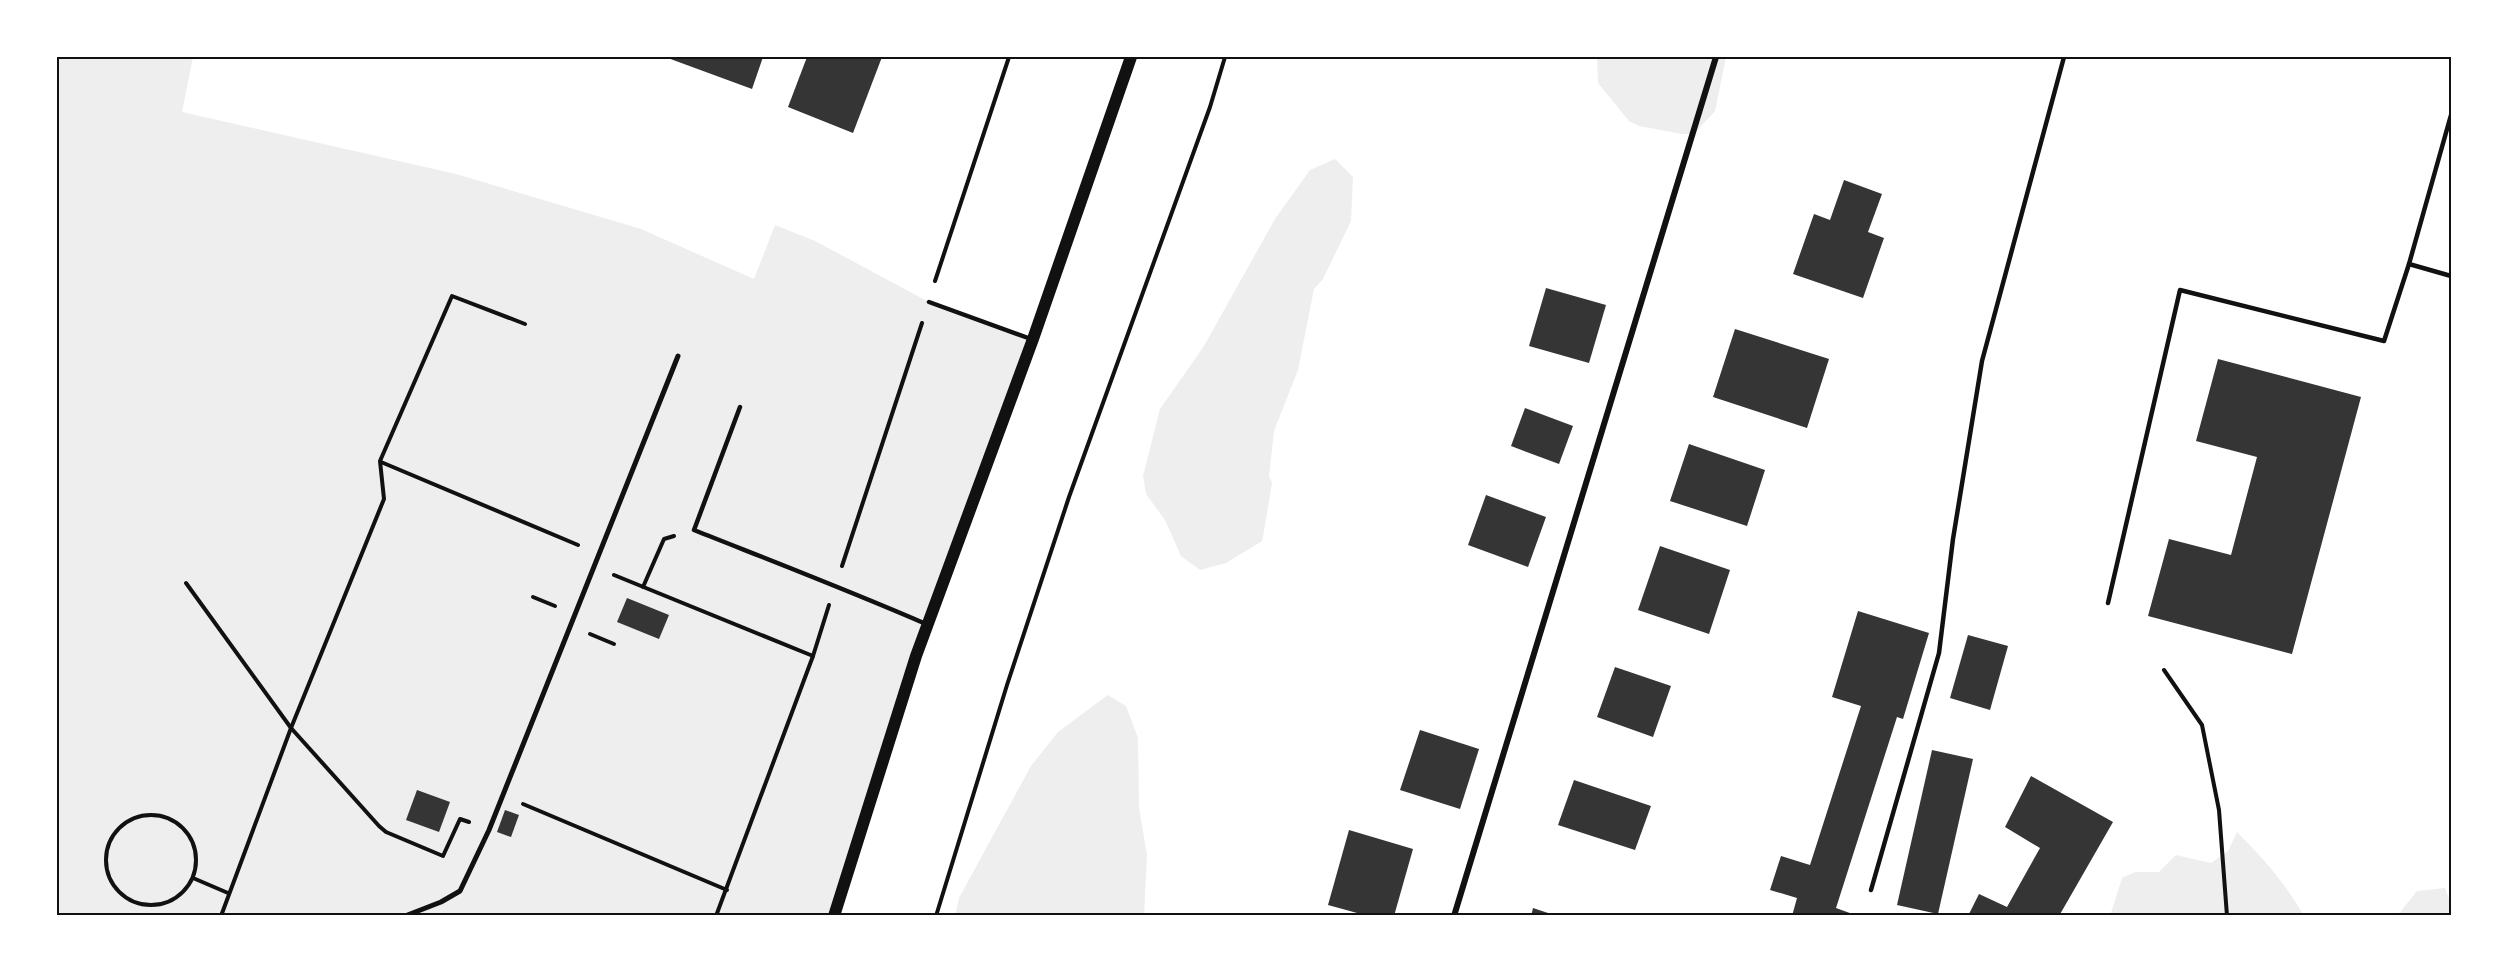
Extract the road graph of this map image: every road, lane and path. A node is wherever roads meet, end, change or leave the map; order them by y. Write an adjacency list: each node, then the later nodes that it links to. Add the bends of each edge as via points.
1 (1010, 57): 9 (path)
2 (1131, 57): 11 (main road)
3 (1225, 57): 37 (path, via 1069,497)
4 (1716, 57): 38 (street)
5 (2064, 57): 30 (lane, via 1983,361 1953,539 1939,652)
6 (2451, 115): 7 (lane)
7 (2409, 264): 8 (lane); 21 (lane, via 2384,341 2180,290)
8 (2451, 276)
9 (929, 302): 11 (lane); 19 (path)
10 (525, 324): 14 (path, via 452,296)
11 (1033, 339): 22 (main road)
12 (678, 356): 16 (street)
13 (740, 407): 15 (lane)
14 (380, 461): 16 (path); 25 (path, via 384,499)
15 (694, 530): 19 (lane); 20 (path, via 664,539)
16 (600, 554): 17 (street)
17 (594, 568): 20 (path); 26 (street)
18 (186, 583): 25 (path)
19 (836, 585): 22 (lane); 23 (path)
20 (644, 587): 23 (path)
21 (2108, 603)
22 (928, 625): 36 (main road)
23 (813, 656): 29 (path)
24 (2164, 670): 32 (path, via 2202,725 2219,810)
25 (291, 728): 27 (path, via 386,832 443,856 460,819); 31 (path)
26 (503, 796): 27 (street); 29 (path)
27 (489, 830): 34 (street, via 460,891)
28 (193, 878): 28 (path, via 196,859 192,841 181,826 167,818 135,818 121,826 110,840 105,858 108,875 131,902 169,902 183,893); 31 (path)
29 (727, 890): 35 (path)
30 (1871, 890)
31 (228, 893): 33 (path)
32 (2226, 915)
33 (220, 916)
34 (405, 916)
35 (716, 916)
36 (834, 916)
37 (936, 916)
38 (1454, 916)

